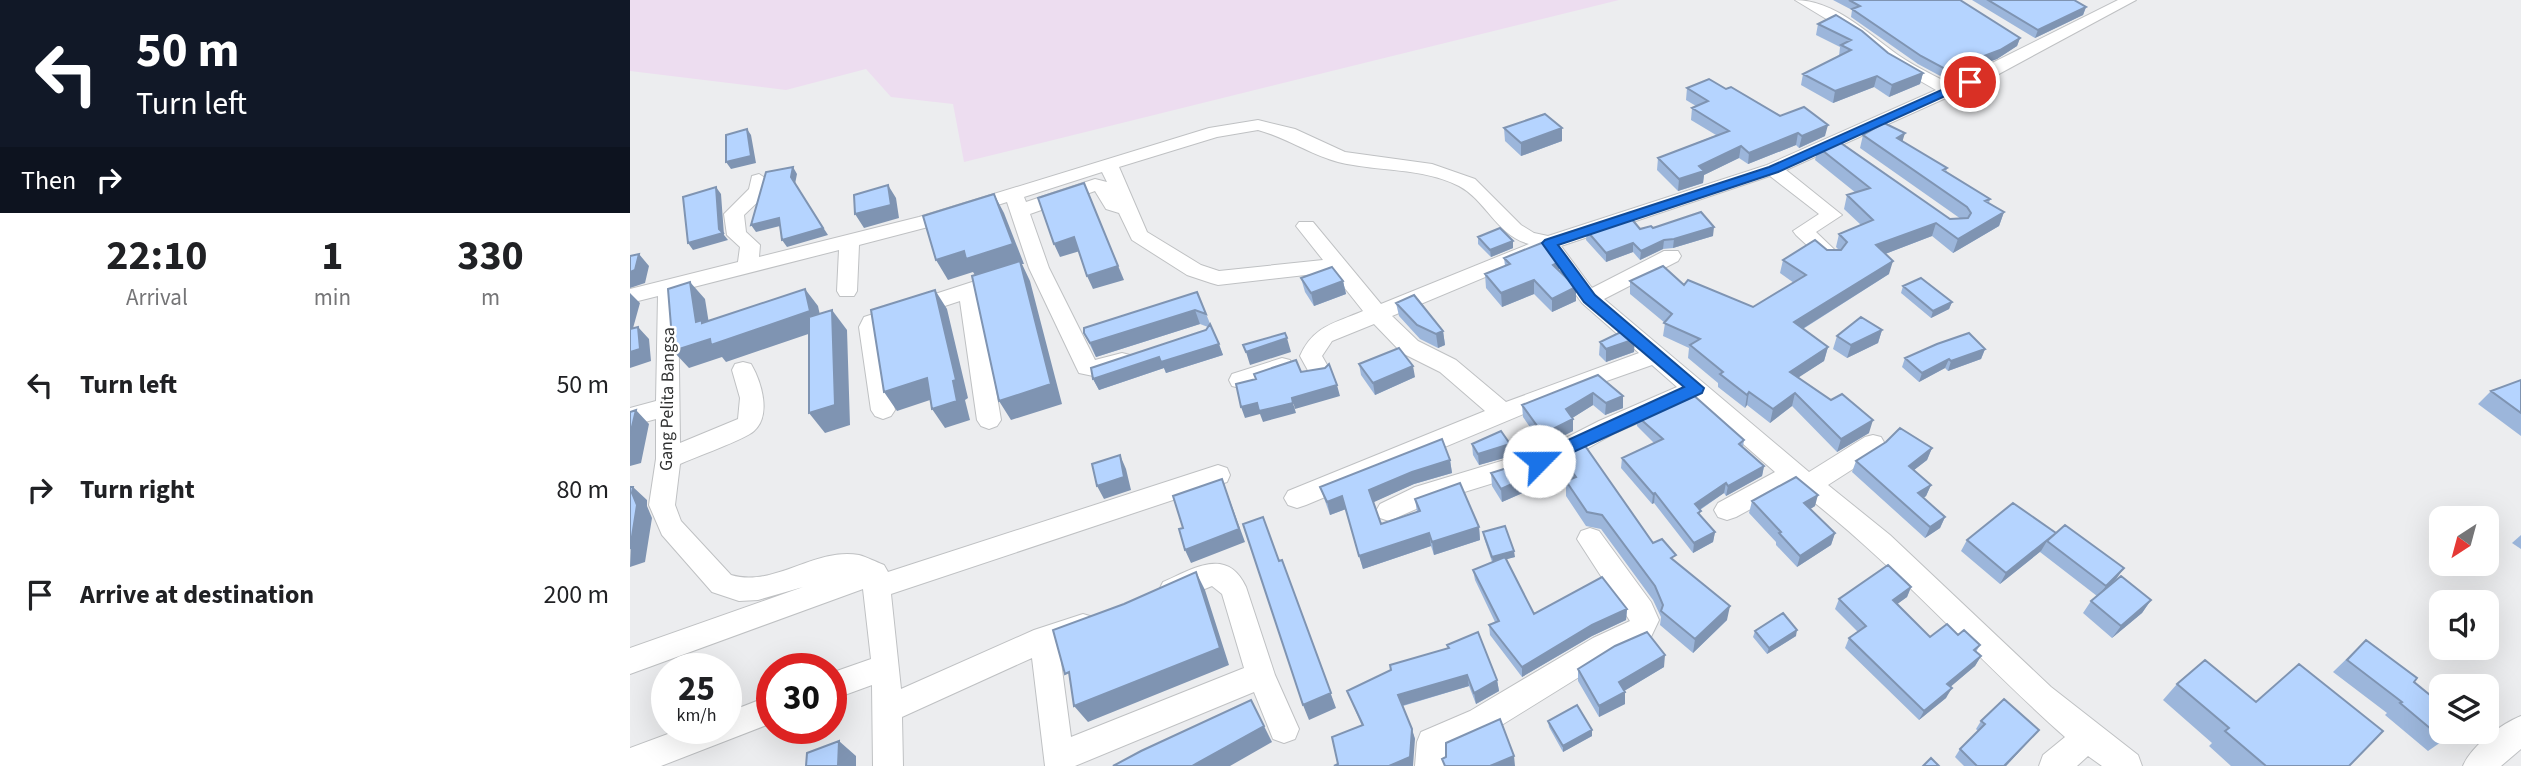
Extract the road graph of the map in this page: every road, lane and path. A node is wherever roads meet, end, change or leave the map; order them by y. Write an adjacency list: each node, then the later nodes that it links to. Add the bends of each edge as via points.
1 (1802, 0): 3 (street)
2 (2129, 0): 3 (street, via 2031,45)
3 (1950, 91): 4 (street)
4 (1835, 142): 5 (street); 7 (street)
5 (1857, 158)
6 (1108, 164): 9 (street); 10 (street); 13 (street, via 1215,132 1258,125 1289,133 1341,157 1448,174 1468,183 1514,229)
7 (1773, 169): 13 (street); 15 (street, via 1832,215 1803,231)
8 (759, 180): 16 (street, via 758,191 734,214 737,235 751,245)
9 (1016, 203): 10 (street, via 1096,185 1113,205); 12 (street); 18 (street)
10 (1124, 205): 17 (street, via 1139,236 1205,276)
11 (1306, 226): 17 (street)
12 (849, 241): 16 (street); 21 (street)
13 (1549, 243): 23 (street); 24 (street)
14 (1671, 256): 23 (street)
15 (1831, 256)
16 (748, 265): 19 (street)
17 (1337, 265): 24 (street)
18 (1039, 268): 20 (street); 26 (street, via 1087,367 1098,369)
19 (668, 286): 22 (street); 30 (street, Gang Pelita Bangsa)
20 (969, 290): 31 (street, via 872,322); 34 (street)
21 (846, 291)
22 (630, 296)
23 (1590, 298): 25 (street)
24 (1377, 314): 28 (street, via 1324,336 1316,344 1315,363); 32 (street, via 1410,347 1448,366)
25 (1656, 355): 29 (street); 32 (street)
26 (1136, 356)
27 (743, 370): 36 (street, via 753,402 746,425)
28 (1240, 380)
29 (1696, 388): 38 (street); 41 (street, via 1556,454 1424,494)
30 (669, 407): 33 (street); 36 (street, Gang Pelita Bangsa)
31 (883, 410)
32 (1503, 413): 39 (street)
33 (630, 417)
34 (989, 420)
35 (1873, 444): 38 (street)
36 (668, 459): 43 (street, Gang Pelita Bangsa, via 664,516 726,586 762,586 848,567 868,569)
37 (1218, 475): 43 (street)
38 (1802, 479): 40 (street); 54 (street, via 1889,551)
39 (1297, 498)
40 (1727, 510)
41 (1388, 511)
42 (1590, 539): 60 (street, via 1641,611 1644,625 1481,722 1432,742)
43 (876, 580): 47 (street); 48 (street)
44 (1149, 601): 50 (street, via 1204,575 1217,574 1233,587)
45 (1113, 615): 46 (street)
46 (1044, 639): 51 (street); 57 (street)
47 (630, 661)
48 (886, 667): 49 (street); 51 (street)
49 (847, 681)
50 (1265, 685): 52 (street); 56 (street); 57 (street)
51 (886, 710): 59 (street)
52 (1284, 729)
53 (2521, 730): 63 (street)
54 (2086, 738): 61 (street); 62 (street)
55 (680, 744): 58 (street)
56 (1150, 750)
57 (1059, 762)
58 (630, 763)
59 (888, 766)
60 (1430, 766)
61 (2054, 766)
62 (2127, 766)
63 (2479, 766)

